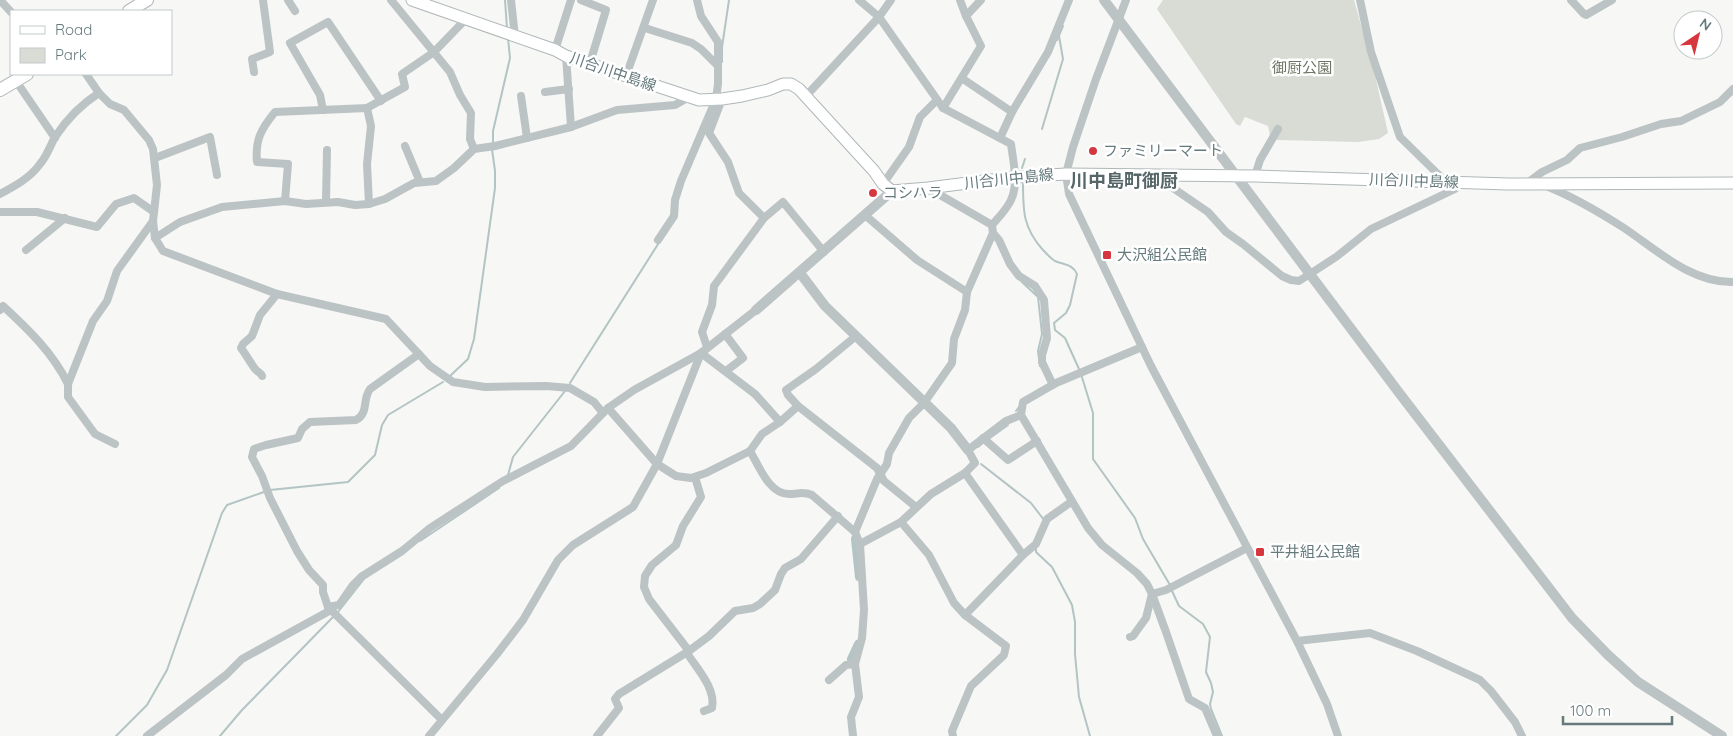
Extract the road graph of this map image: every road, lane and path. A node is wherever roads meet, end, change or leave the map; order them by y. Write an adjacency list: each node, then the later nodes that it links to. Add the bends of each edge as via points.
1 (0, 0): 23 (street)
2 (147, 0): 22 (main road)
3 (263, 0): 36 (street, via 270,52 252,60)
4 (288, 0): 24 (street)
5 (391, 0): 32 (street)
6 (511, 0): 30 (street)
7 (571, 0): 31 (street)
8 (581, 0): 34 (street, via 606,10)
9 (653, 0): 29 (street)
10 (697, 0): 35 (street, via 701,16 718,42)
11 (859, 0): 26 (street)
12 (891, 0): 26 (street)
13 (960, 0): 25 (street)
14 (981, 0): 25 (street)
15 (1069, 0): 56 (street, via 1048,52)
16 (1104, 0): 28 (street)
17 (1126, 0): 28 (street)
18 (1360, 0): 73 (street, via 1371,52 1400,137)
19 (1571, 0): 20 (street, via 1586,15)
20 (1612, 0)
21 (419, 1): 27 (main road, 川合川中島線)
22 (131, 10)
23 (10, 11)
24 (295, 11)
25 (966, 16): 40 (street, via 981,46)
26 (879, 17): 48 (street); 51 (street)
27 (465, 20): 30 (main road, 川合川中島線); 32 (street)
28 (1119, 20): 66 (street, via 1096,78); 69 (street)
29 (645, 28): 35 (street, via 692,43); 39 (street)
30 (515, 37): 31 (main road, 川合川中島線)
31 (555, 50): 33 (main road, 川合川中島線)
32 (434, 52): 52 (street, via 402,74 405,87); 63 (street, via 450,72 471,113 470,139)
33 (566, 56): 34 (main road, 川合川中島線); 42 (street)
34 (590, 63): 39 (main road, 川合川中島線)
35 (718, 66): 50 (street)
36 (254, 72)
37 (25, 75): 41 (main road)
38 (87, 75): 46 (street)
39 (626, 76): 49 (main road, 川合川中島線)
40 (963, 79): 54 (street); 56 (street)
41 (16, 81): 44 (main road); 59 (street)
42 (568, 89): 45 (street); 57 (street)
43 (1733, 89): 76 (street, via 1720,102 1681,121 1580,148 1567,160)
44 (0, 90)
45 (545, 92)
46 (99, 93): 59 (street, via 74,111); 65 (street, via 110,104 124,110 149,140)
47 (522, 96): 60 (street)
48 (806, 96): 50 (main road, 川合川中島線, via 791,84 783,84); 77 (main road, 川合川中島線)
49 (689, 97): 50 (main road, 川合川中島線); 57 (street, via 675,105 617,110)
50 (719, 99): 87 (street, via 709,133 728,162 739,193); 91 (street, via 681,181 674,216)
51 (937, 100): 54 (street); 77 (street, via 920,117)
52 (381, 101): 53 (street); 55 (street, via 328,22 290,43 320,95)
53 (366, 108): 55 (street); 82 (street, via 371,126 367,164)
54 (943, 108): 61 (street)
55 (323, 110): 81 (street, via 275,112 259,135 257,162 288,164)
56 (1012, 112): 61 (street)
57 (571, 127): 60 (street)
58 (1278, 129): 70 (street, via 1260,160)
59 (55, 138): 79 (street, via 41,164 27,178)
60 (527, 138): 63 (street)
61 (1000, 138): 71 (street, via 1011,144)
62 (405, 146): 72 (street)
63 (474, 149): 72 (street, via 436,181)
64 (327, 150): 80 (street)
65 (155, 158): 67 (street, via 210,138); 84 (street)
66 (1066, 174): 68 (main road, 川合川中島線); 71 (main road, 川合川中島線); 103 (street, via 1069,194)
67 (217, 175)
68 (1154, 175): 69 (main road, 川合川中島線); 95 (street, via 1208,212 1226,232 1282,276 1300,281)
69 (1238, 176): 70 (main road, 川合川中島線); 95 (street)
70 (1256, 176): 73 (main road, 川合川中島線)
71 (1015, 177): 78 (main road, 川合川中島線); 89 (street, via 1011,200)
72 (420, 182): 82 (street)
73 (1452, 183): 76 (main road, 川合川中島線); 95 (street, via 1455,190 1370,229)
74 (1540, 183): 75 (main road, 川合川中島線); 76 (main road, 川合川中島線); 96 (street, via 1600,212 1688,271 1722,282)
75 (1733, 183)
76 (1526, 184)
77 (888, 187): 78 (main road, 川合川中島線); 85 (street)
78 (928, 188): 89 (street)
79 (0, 194)
80 (326, 201): 81 (street, via 306,204); 82 (street)
81 (285, 202): 90 (street, via 222,207 180,222)
82 (370, 204)
83 (0, 212): 86 (street, via 37,212)
84 (154, 212): 86 (street, via 134,198 116,204 96,228); 88 (street)
85 (865, 215): 93 (street); 97 (street, via 918,260)
86 (65, 218): 92 (street)
87 (764, 218): 93 (street, via 783,202); 104 (street, via 714,286 712,305 702,332)
88 (152, 221): 90 (street); 108 (street, via 117,271 107,301 94,320)
89 (992, 229): 97 (street); 109 (street, via 1010,264 1019,276 1035,286 1044,300 1047,338 1042,362)
90 (155, 238): 98 (street, via 163,251 173,256)
91 (658, 240)
92 (26, 250)
93 (824, 252): 94 (street)
94 (800, 273): 100 (street); 102 (street, via 825,306)
95 (1311, 273): 150 (street, via 1572,618 1638,682)
96 (1733, 282)
97 (967, 292): 110 (street, via 965,310 954,339 952,363)
98 (277, 294): 105 (street, via 386,319); 107 (street, via 241,348)
99 (0, 310): 108 (street, via 3,306 39,340 62,370)
100 (756, 310): 101 (street)
101 (725, 334): 104 (street); 106 (street, via 743,358)
102 (856, 336): 110 (street); 111 (street, via 786,390)
103 (1142, 347): 109 (street); 130 (street)
104 (704, 350): 106 (street); 112 (street, via 634,390); 120 (street)
105 (419, 354): 112 (street, via 453,382 485,387 570,388); 133 (street, via 370,389 366,394 365,412 356,420 310,422 298,438 266,445 252,453 297,552 323,586)
106 (726, 371): 114 (street, via 755,394)
107 (262, 376)
108 (68, 384): 117 (street, via 68,397 94,434)
109 (1053, 385): 113 (street, via 1023,402)
110 (924, 403): 118 (street, via 951,428); 122 (street, via 909,418)
111 (798, 406): 114 (street); 122 (street)
112 (606, 411): 120 (street); 133 (street, via 571,446 504,481 430,528 402,551 361,577 339,605)
113 (1021, 415): 115 (street, via 1006,421); 116 (street)
114 (780, 422): 119 (street, via 762,434)
115 (983, 438): 116 (street, via 1008,460); 118 (street)
116 (1036, 441): 124 (street)
117 (115, 444)
118 (968, 450): 121 (street, via 975,463)
119 (750, 451): 123 (street); 126 (street, via 779,493 806,492)
120 (657, 464): 123 (street, via 676,476); 141 (street, via 633,507 573,545 558,560 523,620)
121 (965, 473): 125 (street); 131 (street)
122 (881, 474): 125 (street, via 884,481); 128 (street)
123 (695, 477): 137 (street, via 701,496 676,545 652,565 645,576 644,587 649,599)
124 (1071, 502): 131 (street, via 1047,519 1036,544); 132 (street, via 1102,545 1137,573)
125 (916, 507): 127 (street)
126 (838, 516): 128 (street); 137 (street, via 801,559 785,568 775,590 753,608 735,611)
127 (901, 522): 129 (street); 134 (street, via 929,555 954,603)
128 (855, 532): 129 (street)
129 (860, 544): 138 (street, via 864,610 862,638)
130 (1247, 548): 132 (street, via 1166,590); 136 (street)
131 (1023, 556): 134 (street)
132 (1152, 594): 135 (street, via 1146,618); 147 (street, via 1189,699 1205,708)
133 (330, 608): 141 (street); 142 (street, via 242,659)
134 (965, 615): 146 (street, via 1006,646 1004,655 971,686 952,731)
135 (1130, 637)
136 (1297, 641): 148 (street, via 1327,704); 149 (street, via 1370,634 1417,651 1480,680 1515,722)
137 (688, 652): 140 (street, via 712,692 712,708); 144 (street, via 619,694 615,699 619,708)
138 (855, 664): 139 (street, via 846,666); 145 (street, via 859,697 851,717)
139 (829, 680)
140 (704, 711)
141 (442, 720): 143 (street)
142 (147, 736)
143 (429, 736)
144 (597, 736)
145 (853, 736)
146 (953, 736)
147 (1217, 736)
148 (1338, 736)
149 (1522, 736)
150 (1722, 736)

